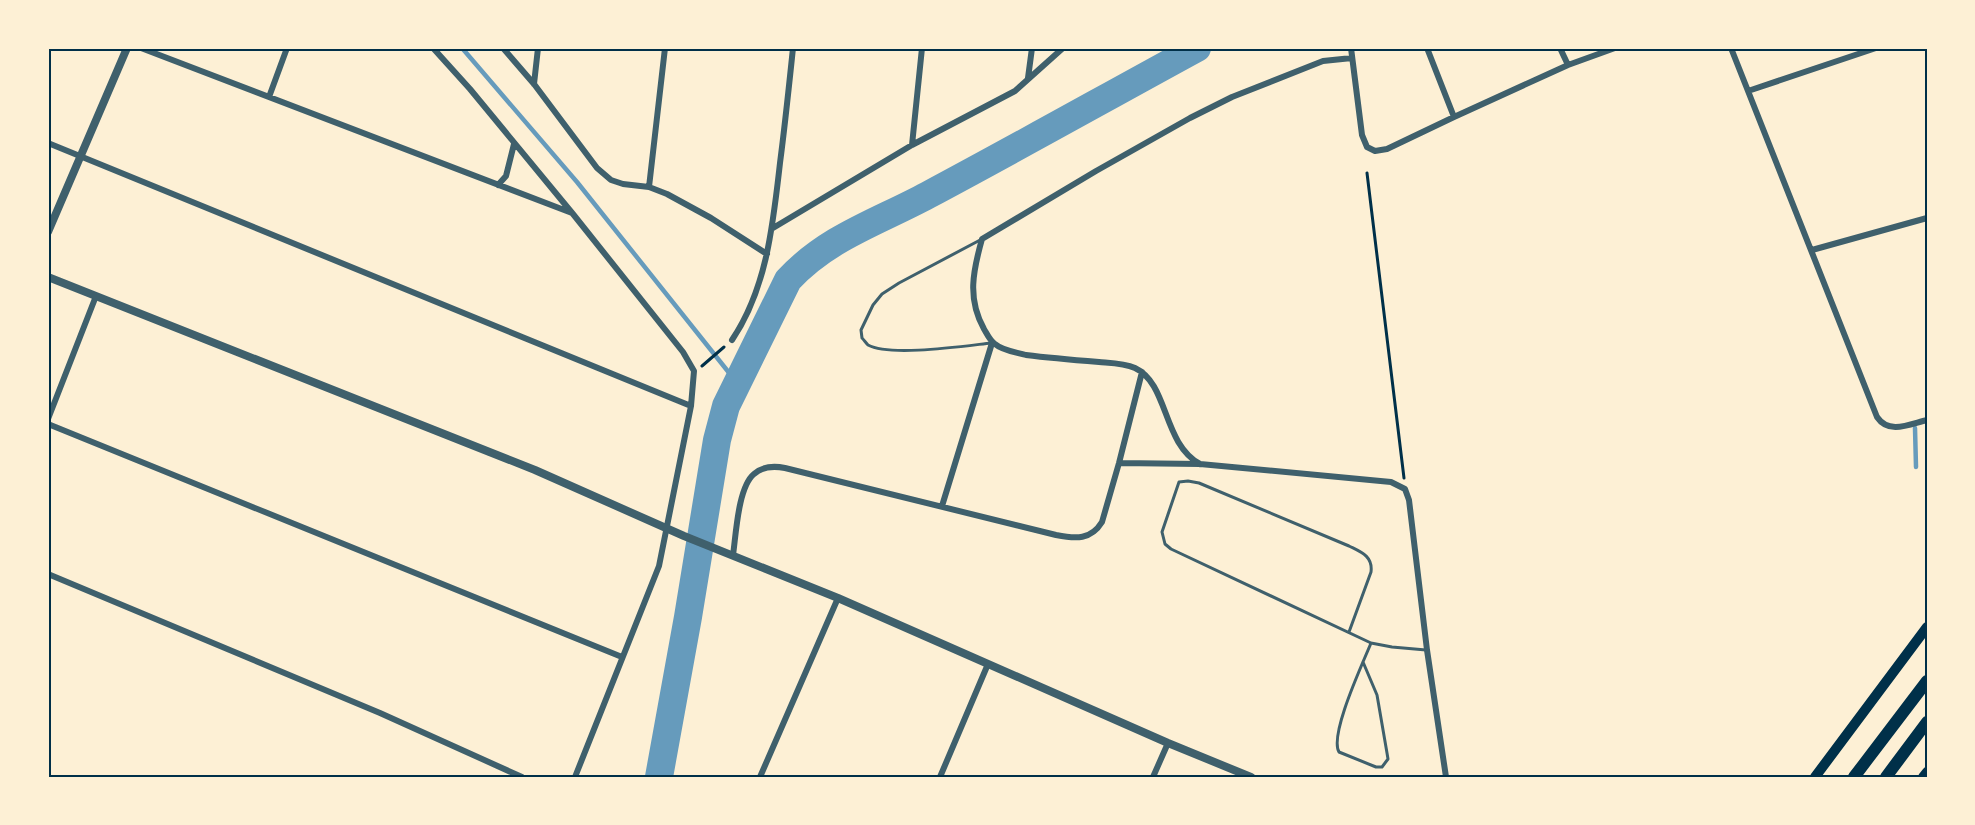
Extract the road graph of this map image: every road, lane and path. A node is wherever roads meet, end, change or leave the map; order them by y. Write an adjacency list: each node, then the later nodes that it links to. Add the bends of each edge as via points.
1 (127, 48): 28 (street)
2 (141, 48): 23 (street)
3 (287, 48): 23 (street)
4 (433, 48): 26 (street)
5 (503, 48): 21 (street)
6 (538, 48): 21 (street)
7 (665, 48): 31 (street)
8 (793, 48): 34 (street)
9 (922, 48): 27 (street)
10 (1032, 48): 20 (street)
11 (1062, 48): 20 (street)
12 (1351, 48): 18 (street)
13 (1427, 48): 24 (street)
14 (1560, 48): 19 (street)
15 (1615, 48): 19 (street)
16 (1731, 48): 22 (street)
17 (1876, 48): 22 (street)
18 (1352, 58): 24 (street, via 1362,135 1371,150 1387,149); 36 (street, via 1323,61 1232,97)
19 (1568, 65): 24 (street)
20 (1028, 79): 27 (street, via 1016,91)
21 (534, 84): 31 (street, via 597,168 611,180)
22 (1749, 91): 37 (street)
23 (269, 97): 30 (street)
24 (1454, 117)
25 (48, 143): 28 (street)
26 (514, 144): 30 (street, via 506,176); 32 (street)
27 (912, 145): 34 (street)
28 (80, 155): 35 (street); 46 (street)
29 (1367, 173): 51 (path)
30 (498, 185): 32 (street)
31 (649, 187): 38 (street, via 687,204)
32 (573, 214): 46 (street, via 683,352 694,372)
33 (1927, 218): 37 (street)
34 (773, 228): 38 (street)
35 (48, 232)
36 (982, 239): 42 (street, via 972,277 972,297); 42 (lane, via 882,294 861,330 868,345 907,350)
37 (1812, 250): 47 (street, via 1879,420 1894,427)
38 (766, 254): 41 (street, via 748,313)
39 (48, 277): 40 (street)
40 (96, 296): 48 (street); 53 (street, via 535,470)
41 (732, 340)
42 (992, 343): 45 (street, via 1026,355 1123,364); 52 (street)
43 (722, 349): 44 (path)
44 (706, 363)
45 (1142, 372): 49 (street); 50 (street, via 1157,393 1182,450)
46 (691, 406): 53 (street)
47 (1927, 420)
48 (48, 422): 61 (street)
49 (1119, 463): 50 (street); 52 (street, via 1102,522 1089,535 1056,535)
50 (1200, 464): 51 (street, via 1391,482)
51 (1405, 489): 60 (street)
52 (942, 506): 54 (street, via 773,466 754,473 743,492)
53 (667, 528): 54 (street); 61 (street, via 659,566)
54 (732, 555): 56 (street)
55 (48, 574): 68 (street)
56 (838, 598): 63 (street); 70 (street)
57 (1927, 627): 75 (highway)
58 (1349, 632): 58 (lane, via 1165,544 1162,532 1179,482 1198,483 1367,556 1371,572); 59 (lane)
59 (1371, 643): 60 (lane); 62 (lane)
60 (1427, 650): 74 (street)
61 (622, 657): 69 (street)
62 (1364, 662): 62 (lane, via 1343,715 1336,746 1342,753 1382,767 1387,753 1377,695)
63 (988, 664): 66 (street); 71 (street)
64 (1927, 681): 76 (highway)
65 (1927, 722): 77 (highway)
66 (1168, 743): 72 (street); 73 (street)
67 (1927, 772): 78 (highway)
68 (522, 777)
69 (575, 777)
70 (760, 777)
71 (940, 777)
72 (1153, 777)
73 (1251, 777)
74 (1446, 777)
75 (1815, 777)
76 (1854, 777)
77 (1886, 777)
78 (1923, 777)

